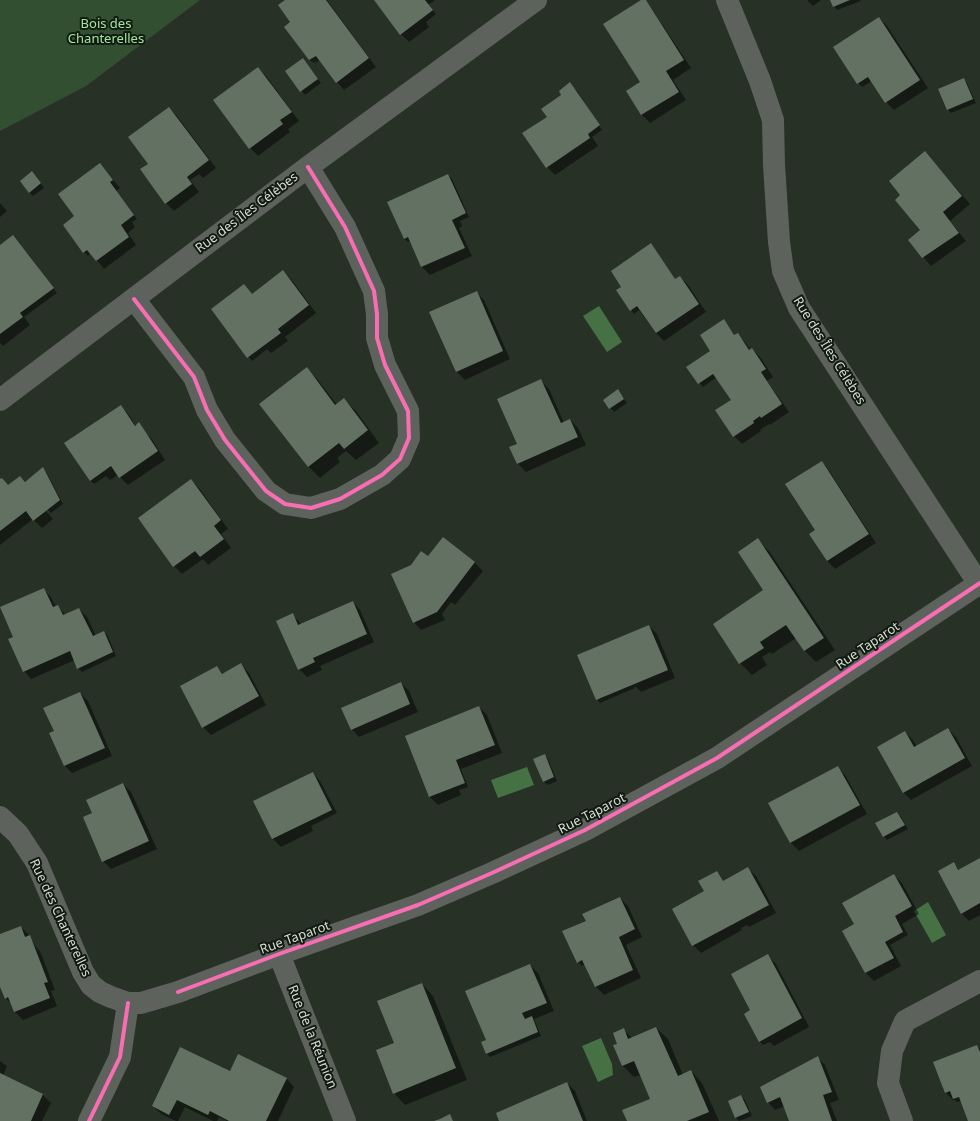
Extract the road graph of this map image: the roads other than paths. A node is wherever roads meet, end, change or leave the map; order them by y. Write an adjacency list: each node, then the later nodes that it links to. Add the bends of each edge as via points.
1 (536, 0): 3 (street, Rue des Îles Célèbes)
2 (727, 0): 6 (street, Rue des Îles Célèbes, via 773,120 779,242 784,271 799,308)
3 (308, 167): 4 (street, Rue des Îles Célèbes); 4 (street, via 345,227 374,291 377,338 385,365 408,410 409,438 400,459 382,475 340,500 311,508 284,504 266,491 225,440 207,410 194,378)
4 (134, 299): 5 (street, Rue des Îles Célèbes)
5 (0, 400)
6 (980, 583): 8 (street, Rue Taparot, via 718,758 585,830 418,905)
7 (0, 817): 11 (street, Rue des Chanterelles, via 18,834 37,863 83,972 91,985 106,995)
8 (279, 954): 10 (street, Rue Taparot); 13 (street, Rue de la Réunion)
9 (980, 982): 14 (street, via 906,1020 892,1051 888,1083)
10 (178, 992): 11 (street, Rue des Chanterelles, via 141,1004)
11 (128, 1003): 12 (street, via 120,1057)
12 (89, 1121)
13 (345, 1121)
14 (902, 1121)

